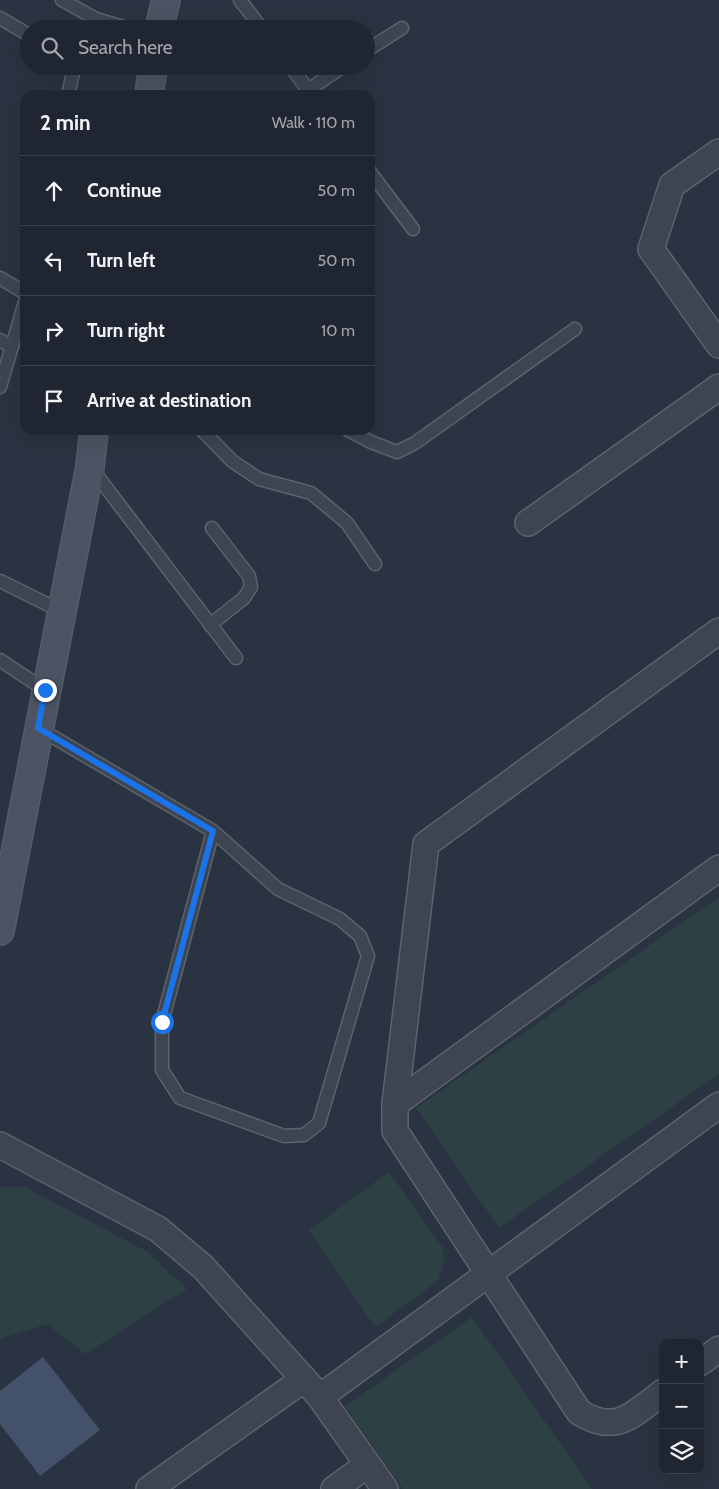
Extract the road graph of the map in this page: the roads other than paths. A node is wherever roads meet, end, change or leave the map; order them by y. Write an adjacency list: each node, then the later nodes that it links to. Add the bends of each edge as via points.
1 (62, 0): 5 (lane)
2 (166, 0): 6 (main road)
3 (240, 0): 7 (lane)
4 (0, 18): 9 (lane)
5 (99, 20)
6 (161, 20)
7 (255, 20)
8 (402, 28): 10 (lane)
9 (20, 30)
10 (375, 45)
11 (73, 75): 15 (lane)
12 (152, 75): 16 (main road)
13 (297, 75): 17 (lane)
14 (332, 75): 18 (lane)
15 (69, 90)
16 (150, 90)
17 (308, 90)
18 (313, 90)
19 (719, 152): 27 (street, via 672,185 651,249)
20 (375, 179): 21 (lane)
21 (413, 229)
22 (0, 278): 23 (lane)
23 (20, 291)
24 (20, 321): 28 (lane)
25 (575, 329): 33 (lane, via 415,443 397,452)
26 (0, 340): 28 (lane)
27 (719, 345)
28 (12, 347): 29 (lane)
29 (0, 387)
30 (719, 387): 35 (street)
31 (93, 435): 34 (main road)
32 (207, 435): 37 (lane, via 232,461 260,479 311,493 347,523)
33 (358, 435)
34 (90, 467): 39 (main road); 40 (lane)
35 (528, 523)
36 (212, 528): 40 (lane, via 249,576 251,587 244,598)
37 (375, 564)
38 (0, 580): 39 (lane)
39 (61, 611): 44 (main road)
40 (210, 625): 42 (lane)
41 (719, 631): 49 (street, via 426,844)
42 (236, 658)
43 (0, 660): 44 (lane)
44 (45, 690): 45 (main road)
45 (38, 728): 46 (lane); 48 (main road)
46 (213, 831): 46 (lane, via 278,889 340,920 360,936 368,956 319,1123 304,1135 284,1136 180,1098 162,1070 162,1022)
47 (719, 868): 49 (street)
48 (0, 931)
49 (395, 1104): 52 (street, via 395,1131)
50 (719, 1105): 52 (street)
51 (0, 1145): 55 (street, via 158,1228 203,1267)
52 (488, 1273): 55 (street); 56 (street, via 579,1412 606,1424 628,1418)
53 (719, 1349): 54 (street)
54 (704, 1360)
55 (312, 1388): 57 (street); 58 (street)
56 (659, 1395)
57 (367, 1465): 59 (street); 60 (street)
58 (149, 1489)
59 (334, 1489)
60 (385, 1489)

